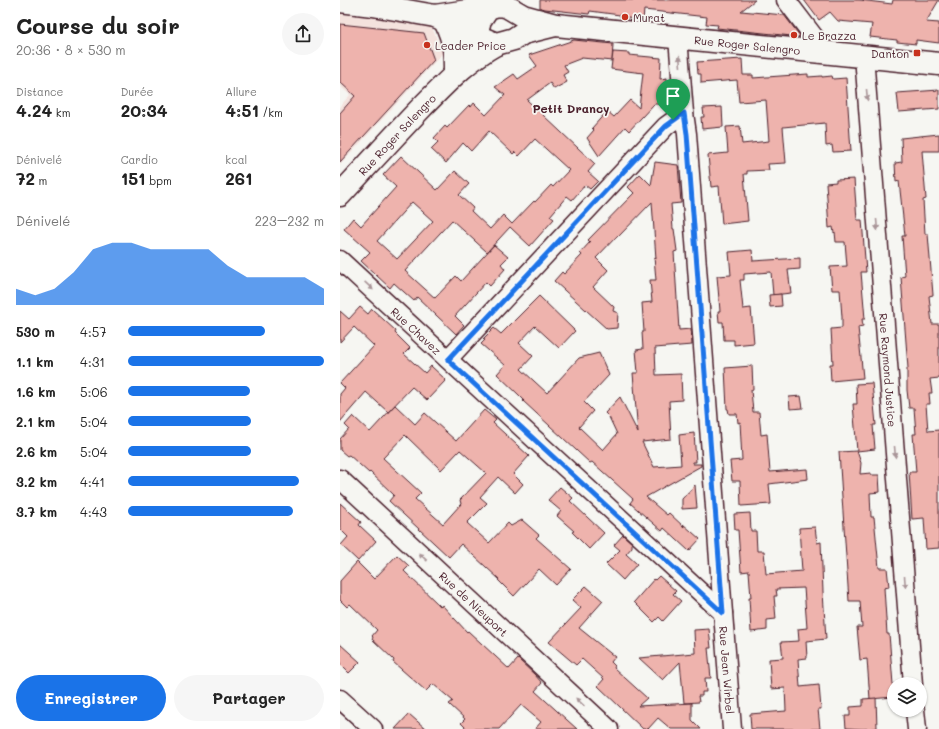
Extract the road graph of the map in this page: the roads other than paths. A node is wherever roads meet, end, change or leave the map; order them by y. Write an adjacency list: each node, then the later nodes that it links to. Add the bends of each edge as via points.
1 (786, 0): 8 (street, via 815,38)
2 (340, 1): 4 (main road)
3 (511, 13): 4 (main road); 5 (main road, Rue Roger Salengro, via 480,20); 6 (main road, Rue Roger Salengro, via 556,25); 7 (main road, Rue Roger Salengro, via 514,39)
4 (440, 19): 5 (main road); 11 (main road, via 453,40)
5 (476, 34): 7 (main road); 11 (main road, Rue Roger Salengro)
6 (678, 37): 8 (main road, Rue Roger Salengro); 12 (street, Rue Jean Wirbel, one-way to 6)
7 (496, 44): 11 (main road, Rue Roger Salengro)
8 (822, 52): 9 (main road, Rue Roger Salengro)
9 (864, 56): 10 (main road, Rue Roger Salengro); 18 (street, Rue Raymond Justice, one-way to 18)
10 (939, 64)
11 (455, 74): 13 (main road, Rue Roger Salengro)
12 (684, 113): 15 (street, via 666,126); 17 (street, Rue Jean Wirbel)
13 (340, 195)
14 (340, 260): 15 (street, Rue Chavez, one-way to 15)
15 (448, 360): 17 (street, Rue Chavez)
16 (340, 479): 22 (street, Rue de Nieuport, one-way to 16)
17 (723, 613): 23 (street, Rue Jean Wirbel)
18 (912, 677)
19 (340, 699): 21 (street)
20 (916, 717): 24 (street)
21 (373, 729)
22 (608, 729)
23 (732, 729)
24 (917, 729)

